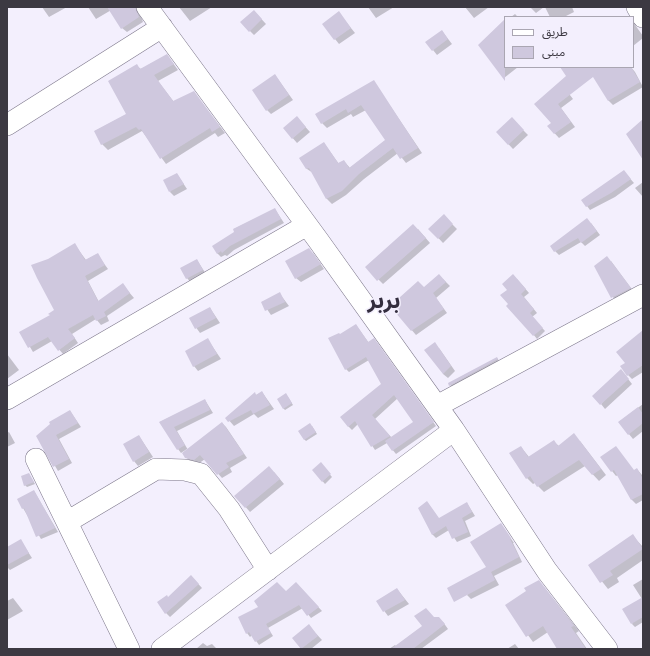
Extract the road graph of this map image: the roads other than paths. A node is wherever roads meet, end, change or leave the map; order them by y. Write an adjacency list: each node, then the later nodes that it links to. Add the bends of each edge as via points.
1 (147, 7): 4 (street)
2 (637, 7): 3 (street)
3 (643, 17)
4 (162, 27): 5 (street); 6 (street)
5 (7, 125)
6 (307, 225): 8 (street); 9 (street)
7 (643, 295): 9 (street)
8 (7, 399)
9 (437, 406): 10 (street)
10 (454, 430): 13 (street); 16 (street, via 547,571)
11 (36, 459): 12 (street)
12 (67, 522): 13 (street, via 156,469 185,470 201,474 229,509); 14 (street)
13 (268, 570): 15 (street)
14 (129, 649)
15 (162, 649)
16 (607, 649)

